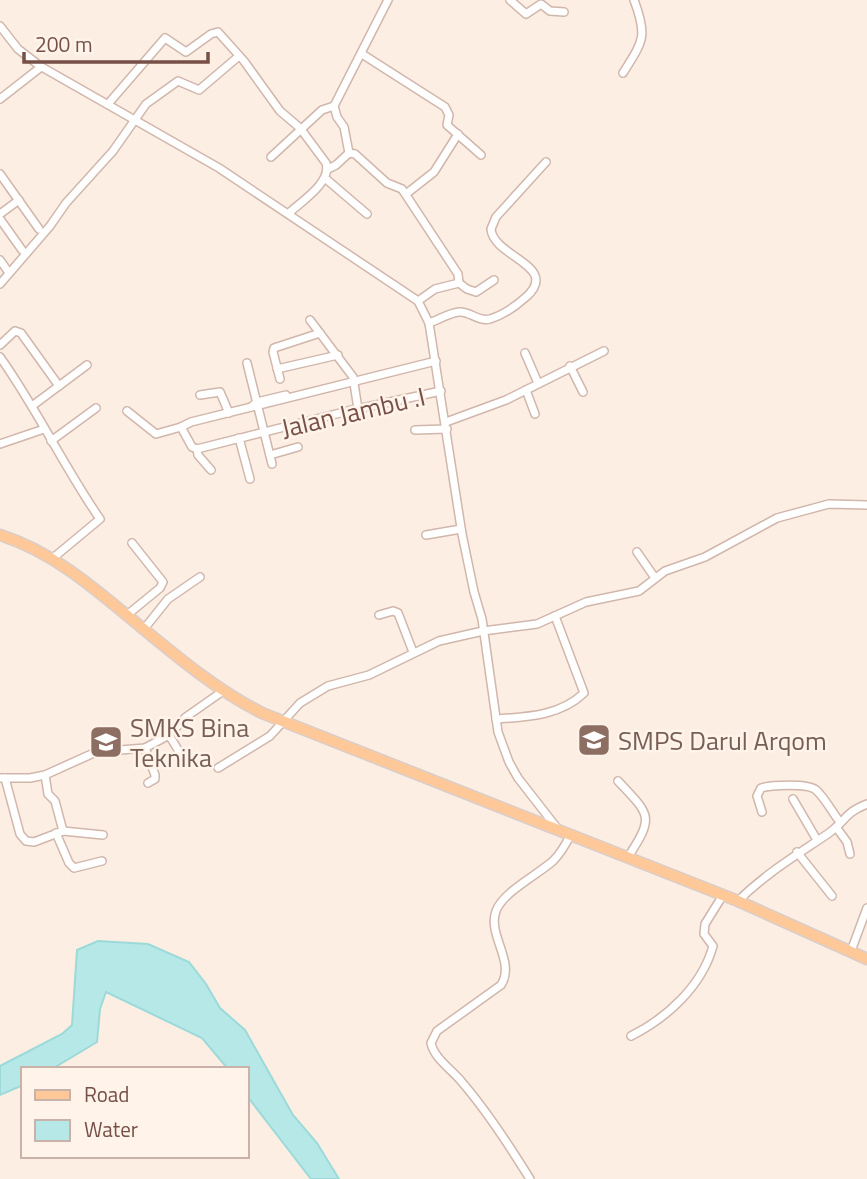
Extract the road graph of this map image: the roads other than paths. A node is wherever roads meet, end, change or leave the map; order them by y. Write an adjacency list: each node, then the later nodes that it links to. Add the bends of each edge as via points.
1 (387, 0): 6 (street)
2 (510, 0): 4 (street, via 526,13 541,4 550,11)
3 (634, 0): 9 (street, via 643,32)
4 (564, 12)
5 (0, 26): 8 (street, via 18,49)
6 (362, 54): 12 (street); 15 (street, via 445,107 446,123)
7 (239, 56): 11 (street, via 216,31 186,52 166,38); 13 (street, via 198,90 178,81); 14 (street, via 280,111)
8 (41, 67): 10 (street); 11 (street)
9 (624, 74)
10 (0, 99)
11 (108, 104): 13 (street)
12 (334, 106): 14 (street); 16 (street)
13 (134, 119): 25 (street); 34 (street, via 113,151)
14 (300, 128): 18 (street); 20 (street)
15 (458, 134): 17 (street); 23 (street, via 434,172)
16 (349, 153): 20 (street); 23 (street)
17 (481, 155)
18 (271, 157)
19 (546, 162): 37 (street, via 496,217 491,229 497,244 532,270 536,278 533,291 491,318 481,320 460,312)
20 (328, 169): 22 (street)
21 (0, 174): 24 (street)
22 (326, 179): 25 (street); 26 (street)
23 (406, 194): 33 (street, via 453,265)
24 (19, 201): 27 (street); 28 (street)
25 (289, 213): 35 (street)
26 (367, 214)
27 (0, 216): 29 (street)
28 (39, 229)
29 (22, 250)
30 (0, 260): 31 (street)
31 (7, 270)
32 (494, 280): 33 (street, via 476,292)
33 (459, 283): 35 (street, via 435,289)
34 (0, 284)
35 (418, 300): 37 (street)
36 (310, 320): 38 (street)
37 (429, 323): 44 (street)
38 (320, 333): 42 (street); 48 (street, via 274,348)
39 (0, 345): 52 (street, via 15,331 21,333)
40 (604, 351): 47 (street)
41 (524, 353): 51 (street)
42 (338, 355): 48 (street); 50 (street)
43 (0, 357): 57 (street)
44 (435, 359): 50 (street); 54 (street)
45 (247, 363): 58 (street)
46 (87, 365): 52 (street)
47 (570, 366): 51 (street); 55 (street)
48 (277, 369): 49 (street)
49 (279, 379)
50 (354, 379): 58 (street); 60 (street)
51 (538, 383): 53 (street)
52 (59, 386): 57 (street)
53 (526, 390): 63 (street); 64 (street)
54 (441, 391): 60 (street, Jalan Jambu .I); 64 (street)
55 (583, 392)
56 (200, 395): 62 (street, via 220,392)
57 (32, 406): 66 (street)
58 (255, 406): 62 (street); 68 (street)
59 (96, 408): 70 (street)
60 (358, 409): 68 (street, Jalan Jambu .I)
61 (127, 411): 65 (street, via 154,433)
62 (229, 413): 65 (street)
63 (535, 414)
64 (447, 426): 67 (street); 79 (street)
65 (181, 427): 73 (street)
66 (44, 429): 70 (street); 71 (street)
67 (415, 430)
68 (264, 432): 69 (street, Jalan Jambu .I); 74 (street)
69 (239, 438): 73 (street, Jalan Jambu .I); 77 (street)
70 (51, 441): 84 (street, via 100,519)
71 (0, 444)
72 (298, 447): 74 (street)
73 (197, 449): 76 (street)
74 (270, 455): 75 (street)
75 (272, 464)
76 (211, 470)
77 (250, 479)
78 (867, 505): 86 (street, via 830,504 777,518 718,551)
79 (461, 529): 81 (street); 91 (street)
80 (0, 535): 84 (main road)
81 (426, 535)
82 (132, 543): 87 (street, via 163,582)
83 (637, 552): 86 (street)
84 (53, 558): 87 (main road)
85 (200, 577): 90 (street, via 168,599)
86 (655, 578): 89 (street, via 639,591 586,602)
87 (127, 615): 90 (main road)
88 (379, 615): 92 (street, via 398,613)
89 (555, 616): 91 (street, via 537,624); 94 (street, via 584,693 545,715)
90 (144, 629): 93 (main road)
91 (483, 631): 92 (street); 94 (street)
92 (413, 652): 95 (street, via 369,675 316,691)
93 (223, 691): 95 (main road); 96 (street)
94 (496, 719): 108 (street, via 502,746 518,778)
95 (283, 721): 99 (street, via 265,740); 108 (main road)
96 (169, 735): 97 (street); 98 (street)
97 (145, 748): 100 (street, via 96,752); 103 (street, via 155,775)
98 (183, 758)
99 (218, 768)
100 (45, 775): 101 (street); 109 (street)
101 (2, 777): 109 (street, via 23,838 34,842)
102 (618, 781): 115 (street, via 641,805 647,820)
103 (148, 783)
104 (793, 799): 112 (street)
105 (867, 804): 107 (street, via 850,811)
106 (762, 812): 107 (street, via 757,796 761,788 810,787)
107 (838, 825): 112 (street); 114 (street)
108 (558, 828): 110 (main road)
109 (60, 832): 111 (street); 116 (street, via 74,868)
110 (571, 834): 115 (main road); 124 (street, via 559,855 496,910 505,964 501,985 437,1031 431,1043)
111 (103, 835)
112 (817, 840): 113 (street)
113 (797, 852): 118 (street); 119 (street)
114 (850, 854)
115 (628, 857): 117 (main road)
116 (102, 862)
117 (723, 895): 119 (main road); 123 (street, via 704,929 713,946 695,983 656,1022)
118 (832, 896)
119 (738, 901): 121 (main road)
120 (867, 908): 121 (street)
121 (851, 951): 122 (main road)
122 (867, 959)
123 (631, 1036)
124 (530, 1179)

